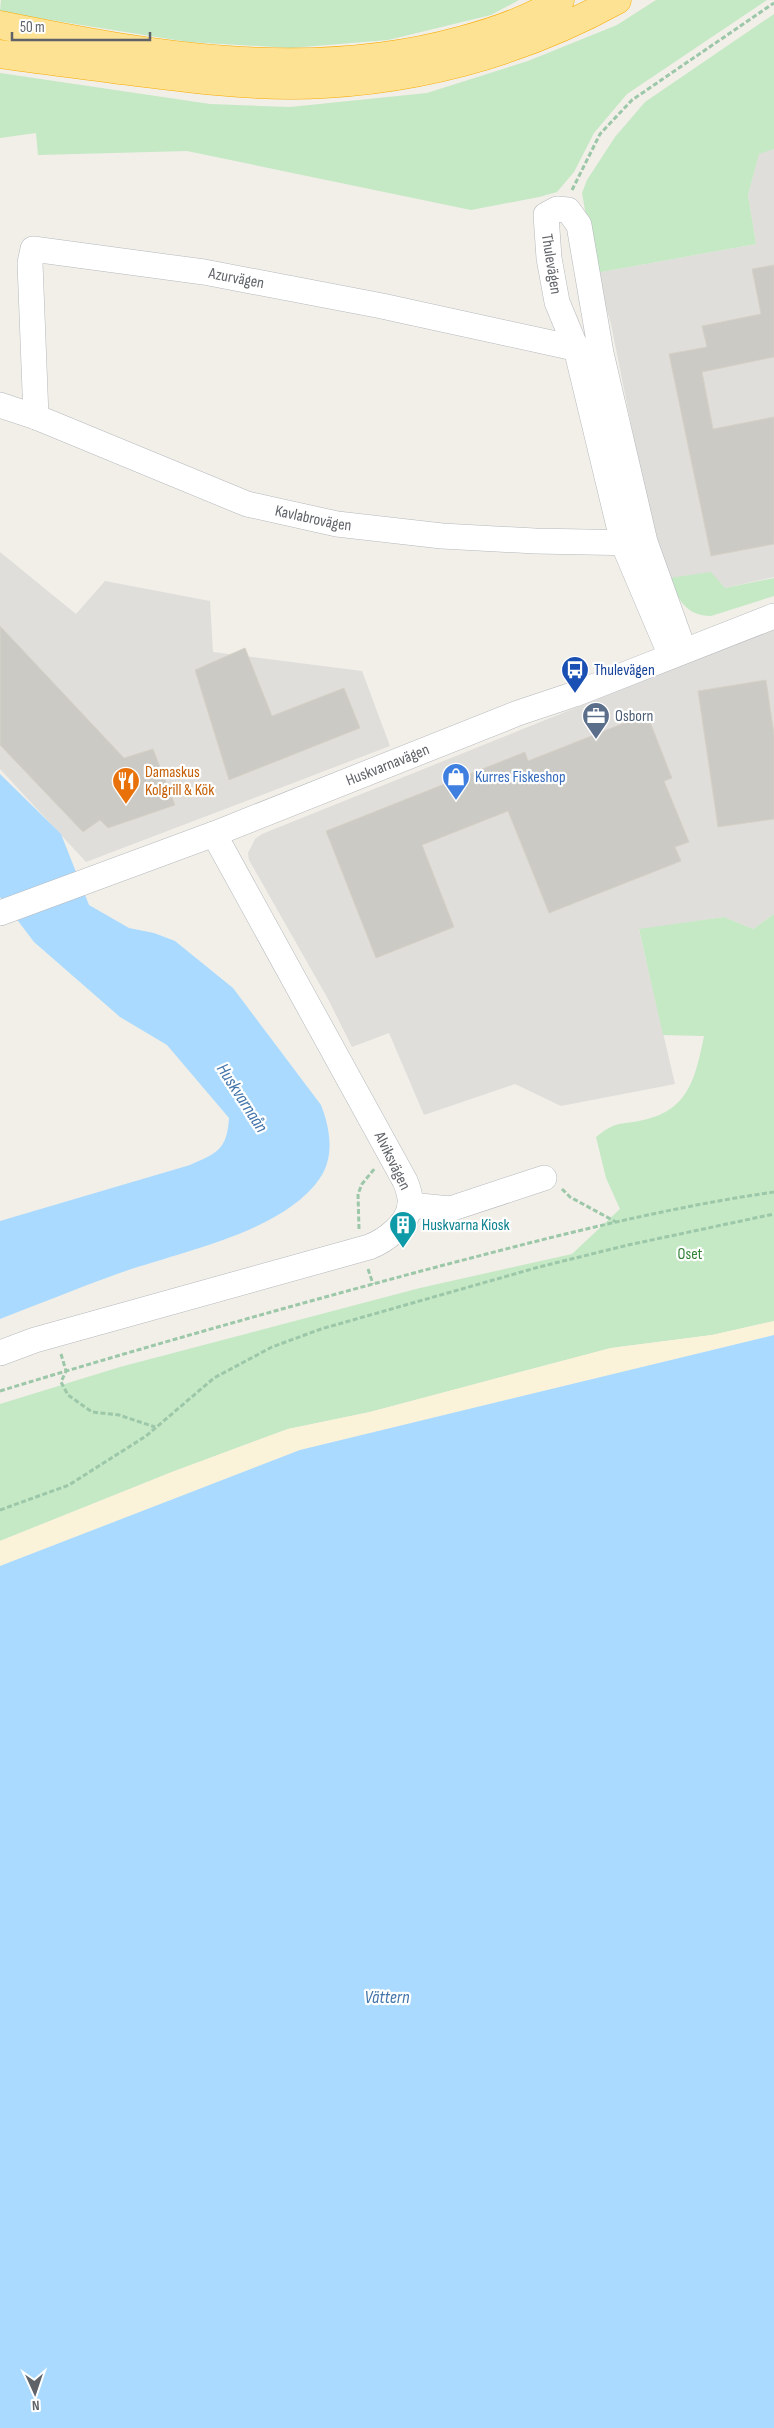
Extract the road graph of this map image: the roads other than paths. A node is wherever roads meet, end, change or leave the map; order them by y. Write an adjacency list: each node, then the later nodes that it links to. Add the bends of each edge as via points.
1 (560, 0): 3 (highway, via 519,21 433,49 331,62 273,63 154,52)
2 (617, 0): 4 (highway, via 527,43 453,66 324,84 261,84 179,78)
3 (0, 25)
4 (0, 54)
5 (576, 348): 6 (street, Azurvägen); 6 (street, Thulevägen, via 557,302 545,228 546,215 557,208 568,210 579,224); 8 (street, Azurvägen, via 204,272 33,250 30,262); 9 (street, Thulevägen)
6 (601, 353): 9 (street, Thulevägen)
7 (0, 405): 8 (street, Kavlabrovägen)
8 (36, 417): 9 (street, Kavlabrovägen, via 247,504 337,524 442,536)
9 (634, 543): 11 (street, Thulevägen)
10 (774, 616): 11 (street, Huskvarnavägen)
11 (678, 654): 12 (street, Huskvarnavägen, via 575,694 518,712)
12 (214, 834): 13 (street, Huskvarnavägen); 15 (street, Alviksvägen, via 405,1181)
13 (0, 913)
14 (544, 1178): 15 (street, via 450,1210)
15 (410, 1205): 16 (street, Alviksvägen, via 390,1235 361,1249 35,1340)
16 (0, 1353)

